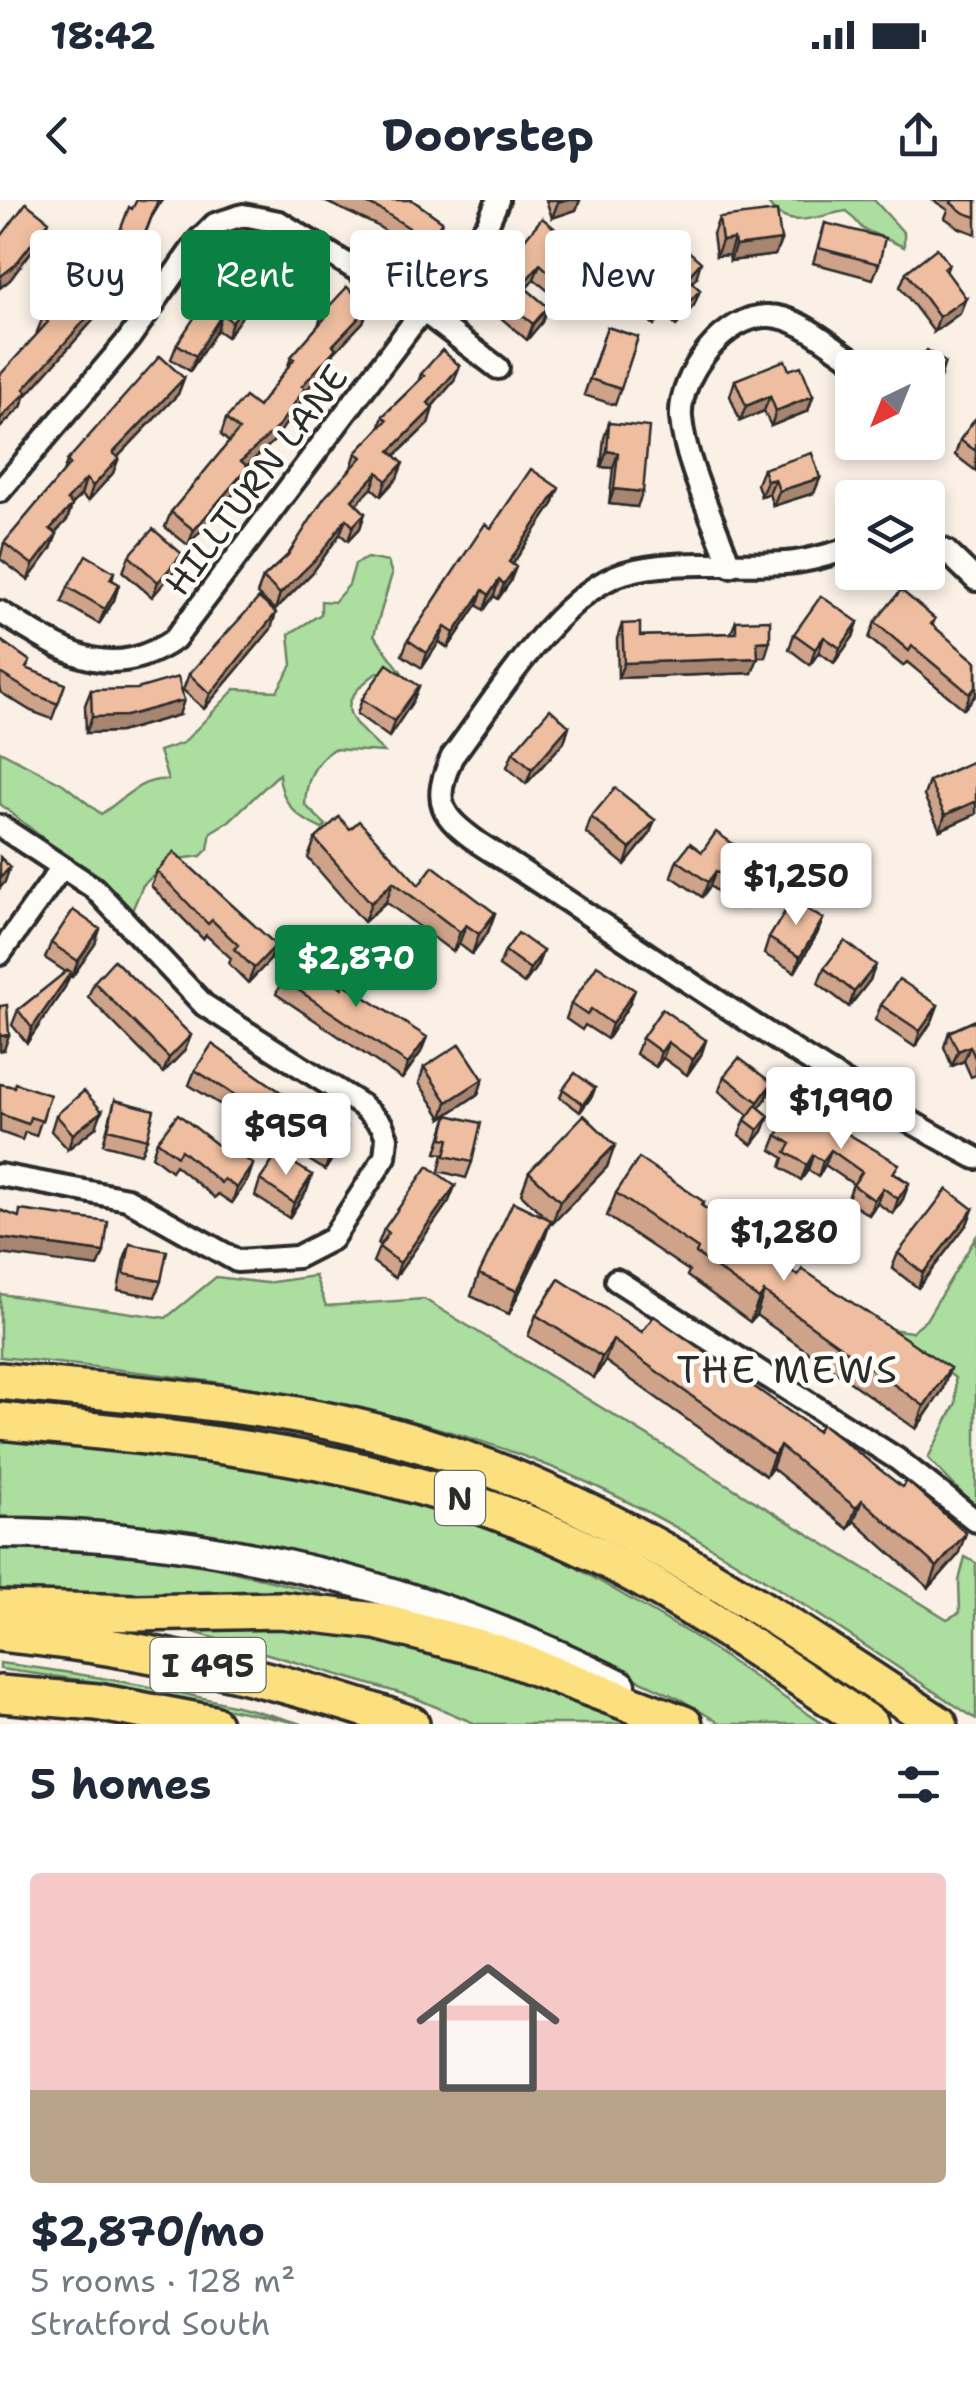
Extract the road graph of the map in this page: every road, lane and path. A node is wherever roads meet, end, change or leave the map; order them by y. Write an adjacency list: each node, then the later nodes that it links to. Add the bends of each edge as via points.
1 (498, 200): 2 (street, HILLTURN LANE)
2 (483, 230)
3 (350, 266): 8 (street, via 279,222 243,215 216,224)
4 (417, 320): 13 (street, HILLTURN LANE, via 175,639 143,658 110,663 63,649)
5 (434, 320): 7 (street)
6 (837, 350): 11 (street, via 767,315 730,329 686,388 681,418)
7 (498, 368)
8 (0, 491)
9 (945, 550): 12 (street)
10 (835, 552): 11 (street)
11 (730, 566): 17 (street, via 627,572 576,602 452,756 441,805 480,844 836,1076)
12 (976, 580)
13 (0, 612)
14 (0, 826): 15 (street)
15 (62, 867): 16 (street); 18 (street, via 120,912 204,1005 382,1125 386,1158 332,1239 270,1260 226,1258 127,1199)
16 (0, 954)
17 (976, 1158)
18 (0, 1175)
19 (616, 1280): 22 (street, via 896,1459)
20 (0, 1382): 34 (highway, N, via 301,1416 500,1470 660,1546)
21 (0, 1420): 33 (highway, N, via 259,1448 463,1498 639,1578)
22 (958, 1508): 23 (street); 25 (street)
23 (976, 1521)
24 (0, 1533): 32 (main road, via 184,1546 359,1583 521,1639)
25 (976, 1534)
26 (0, 1609): 31 (highway, via 280,1610 376,1621 495,1652)
27 (0, 1633): 30 (highway, I 495, via 237,1671)
28 (0, 1694): 29 (highway, I 495, via 96,1702)
29 (212, 1724)
30 (411, 1724)
31 (684, 1724)
32 (693, 1724)
33 (868, 1724)
34 (939, 1724)

